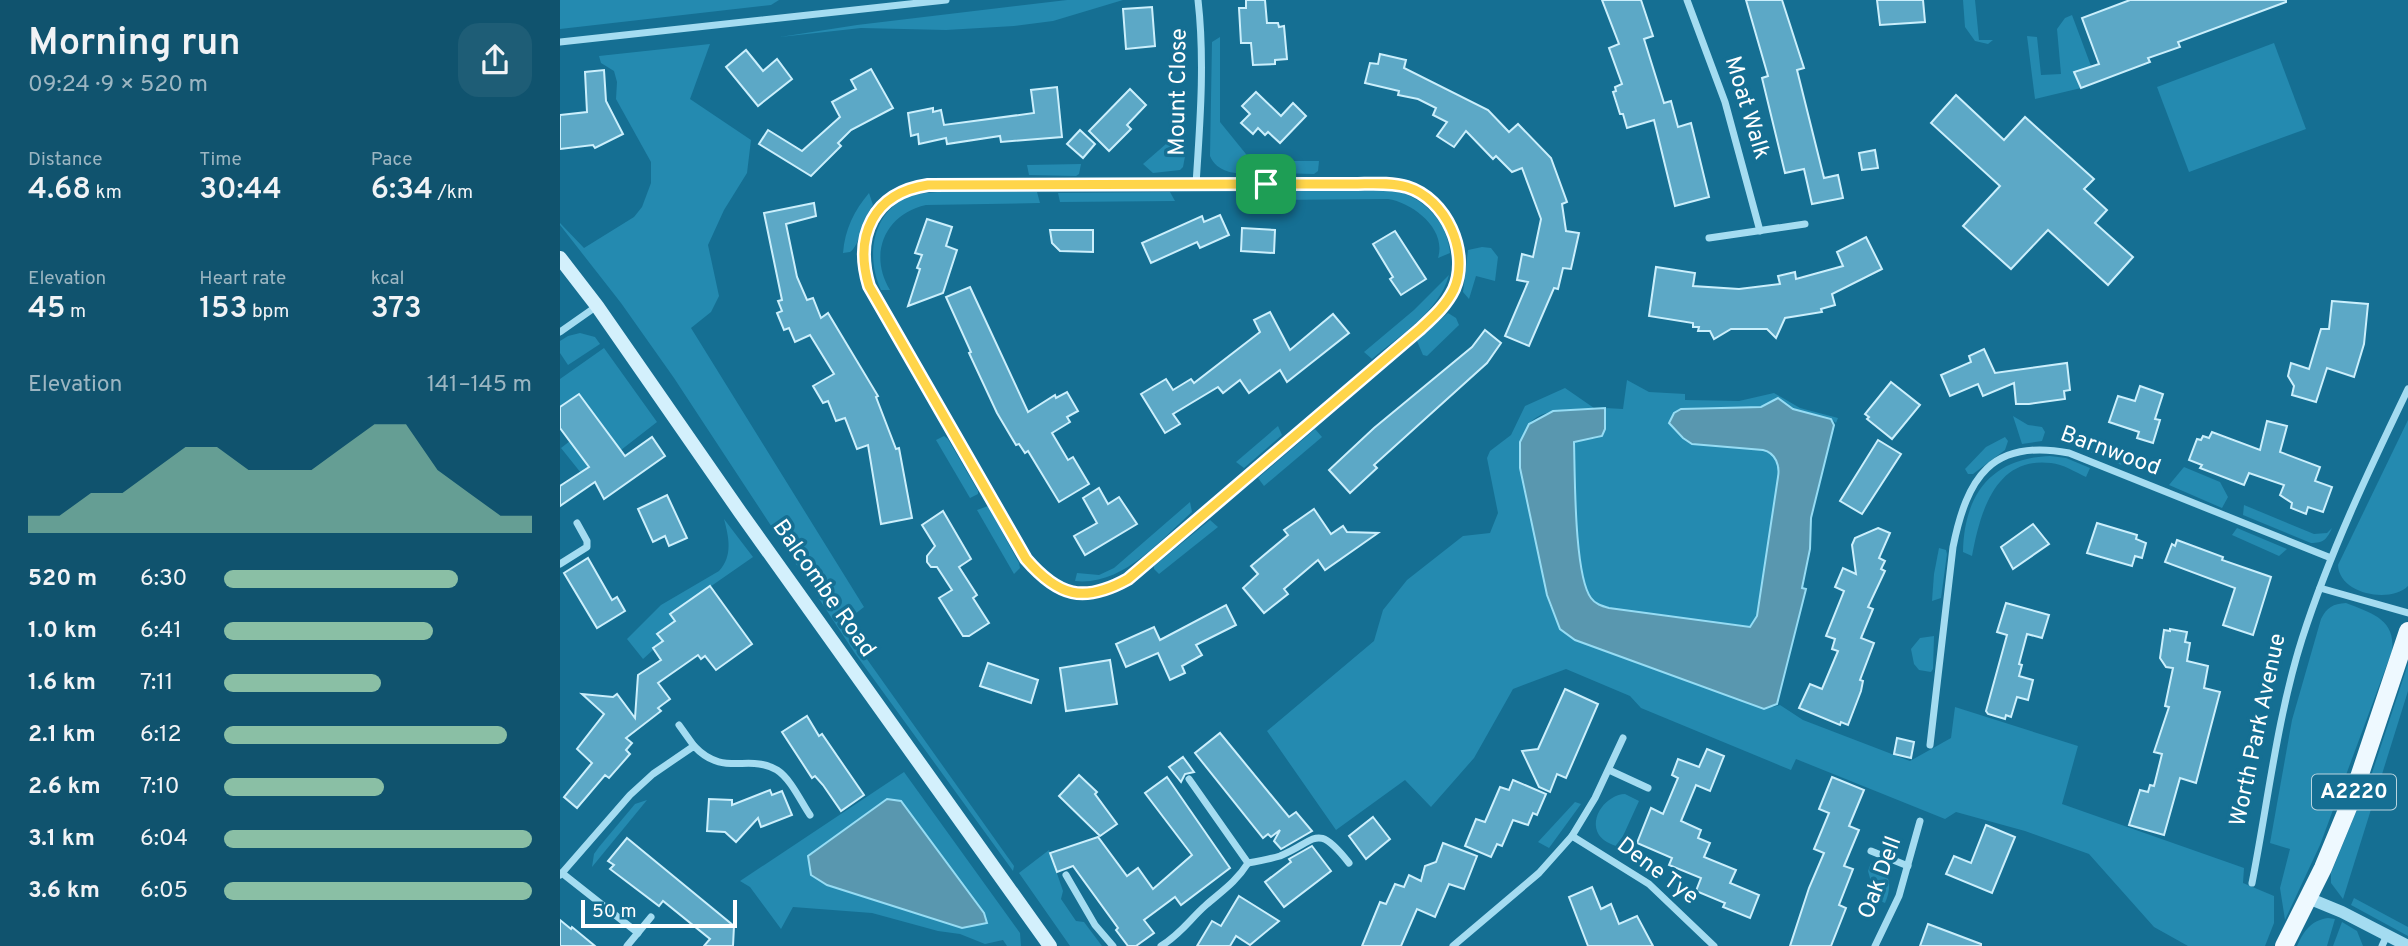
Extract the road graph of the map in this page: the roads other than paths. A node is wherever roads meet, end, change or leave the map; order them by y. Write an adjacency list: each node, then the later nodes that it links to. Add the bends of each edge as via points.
1 (946, 0): 4 (street)
2 (1198, 0): 5 (street, Mount Close, via 1201,100)
3 (1687, 0): 7 (street, Moat Walk, via 1725,102)
4 (560, 42)
5 (1196, 184): 5 (street, Mount Close, via 910,188 883,205 864,242 869,286 1009,530 1041,576 1069,594 1102,591 1128,579 1419,330 1447,302 1454,288 1458,257 1451,227 1433,203 1406,187)
6 (1805, 224): 7 (street)
7 (1760, 231): 8 (street)
8 (1709, 238)
9 (560, 258): 10 (main road, Balcombe Road)
10 (597, 306): 11 (street); 41 (main road, Balcombe Road)
11 (560, 332)
12 (2408, 389): 14 (street, Worth Park Avenue)
13 (577, 523): 15 (street, via 587,547)
14 (2331, 558): 16 (street, Worth Park Avenue); 21 (street, Barnwood, via 2069,453 2032,449 2006,456 1984,472 1960,516)
15 (560, 564)
16 (2320, 588): 17 (street); 35 (street, Worth Park Avenue, via 2288,692)
17 (2408, 612)
18 (2408, 631): 36 (main road, A2220, via 2367,757)
19 (679, 725): 22 (street)
20 (1623, 738): 23 (street)
21 (1930, 745)
22 (694, 746): 26 (street, via 716,763 761,765 778,771); 33 (street, via 630,795)
23 (1609, 770): 25 (street); 28 (street)
24 (1189, 779): 30 (street)
25 (1648, 788)
26 (810, 815)
27 (1920, 821): 32 (street, Oak Dell)
28 (1572, 836): 44 (street, via 1539,873); 45 (street, Dene Tye, via 1649,884)
29 (1871, 851): 32 (street)
30 (1248, 863): 31 (street, via 1279,856 1317,838 1333,844); 43 (street, via 1231,886)
31 (1349, 863)
32 (1909, 866): 46 (street, Oak Dell)
33 (561, 875): 38 (street)
34 (1066, 875): 42 (street)
35 (2252, 883)
36 (2308, 898): 39 (street); 47 (main road, A2220)
37 (651, 917): 38 (street)
38 (638, 933): 40 (street)
39 (2384, 940): 48 (street)
40 (627, 946)
41 (1050, 946)
42 (1113, 946)
43 (1161, 946)
44 (1453, 946)
45 (1714, 946)
46 (1875, 946)
47 (2284, 946)
48 (2408, 946)

